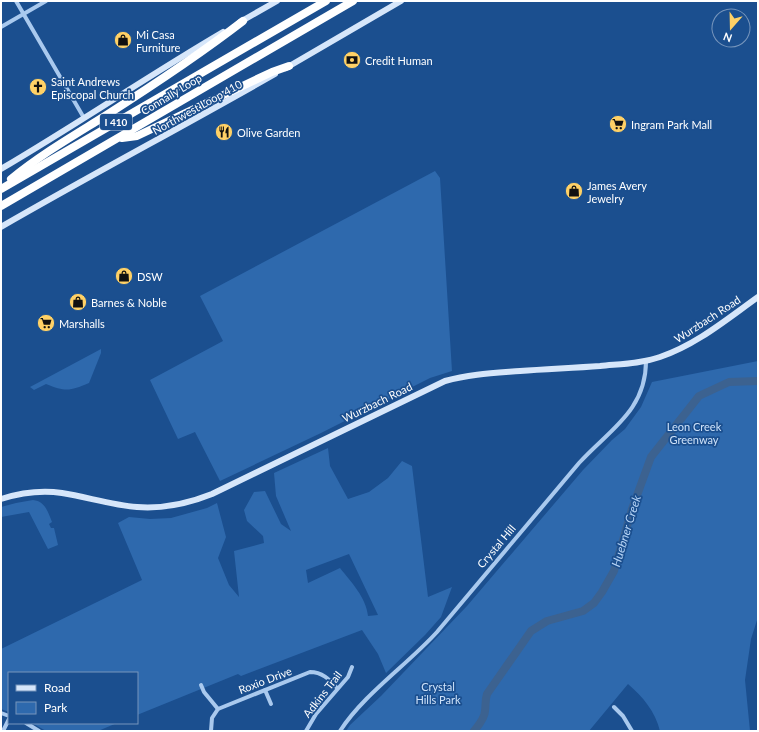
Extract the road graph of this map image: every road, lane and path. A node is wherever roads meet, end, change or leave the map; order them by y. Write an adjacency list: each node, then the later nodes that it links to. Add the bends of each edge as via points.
1 (16, 1): 7 (street)
2 (46, 1): 7 (street)
3 (276, 1): 8 (main road)
4 (326, 1): 14 (highway, Connally Loop / I 410)
5 (353, 1): 12 (highway, Connally Loop / I 410)
6 (401, 1): 10 (main road, Northwest Loop 410)
7 (24, 14): 9 (street); 11 (street)
8 (243, 21): 11 (main road); 14 (highway, via 191,60 30,164)
9 (1, 27)
10 (289, 66): 12 (highway, via 137,136); 16 (main road, Northwest Loop 410)
11 (84, 118): 13 (main road)
12 (120, 138): 15 (highway, Connally Loop / I 410)
13 (1, 169)
14 (1, 188)
15 (1, 206)
16 (1, 227)
17 (758, 297): 18 (main road, Wurzbach Road, via 686,346)
18 (646, 361): 19 (main road, Wurzbach Road, via 487,373 445,381 212,494 183,504 135,507 45,492); 33 (street, Crystal Hill, via 642,389 630,413 579,463 422,648 362,704)
19 (1, 499)
20 (352, 667): 22 (street, Adkins Trail, via 348,677)
21 (201, 685): 26 (street)
22 (337, 688): 23 (street, Roxio Drive, via 326,676 310,672); 32 (street, Adkins Trail)
23 (265, 690): 24 (street); 26 (street, Roxio Drive)
24 (271, 704)
25 (614, 707): 34 (street)
26 (218, 709): 31 (street, via 212,718)
27 (8, 720): 29 (street)
28 (28, 724): 30 (street)
29 (3, 731)
30 (39, 731)
31 (211, 731)
32 (306, 731)
33 (340, 731)
34 (632, 731)

